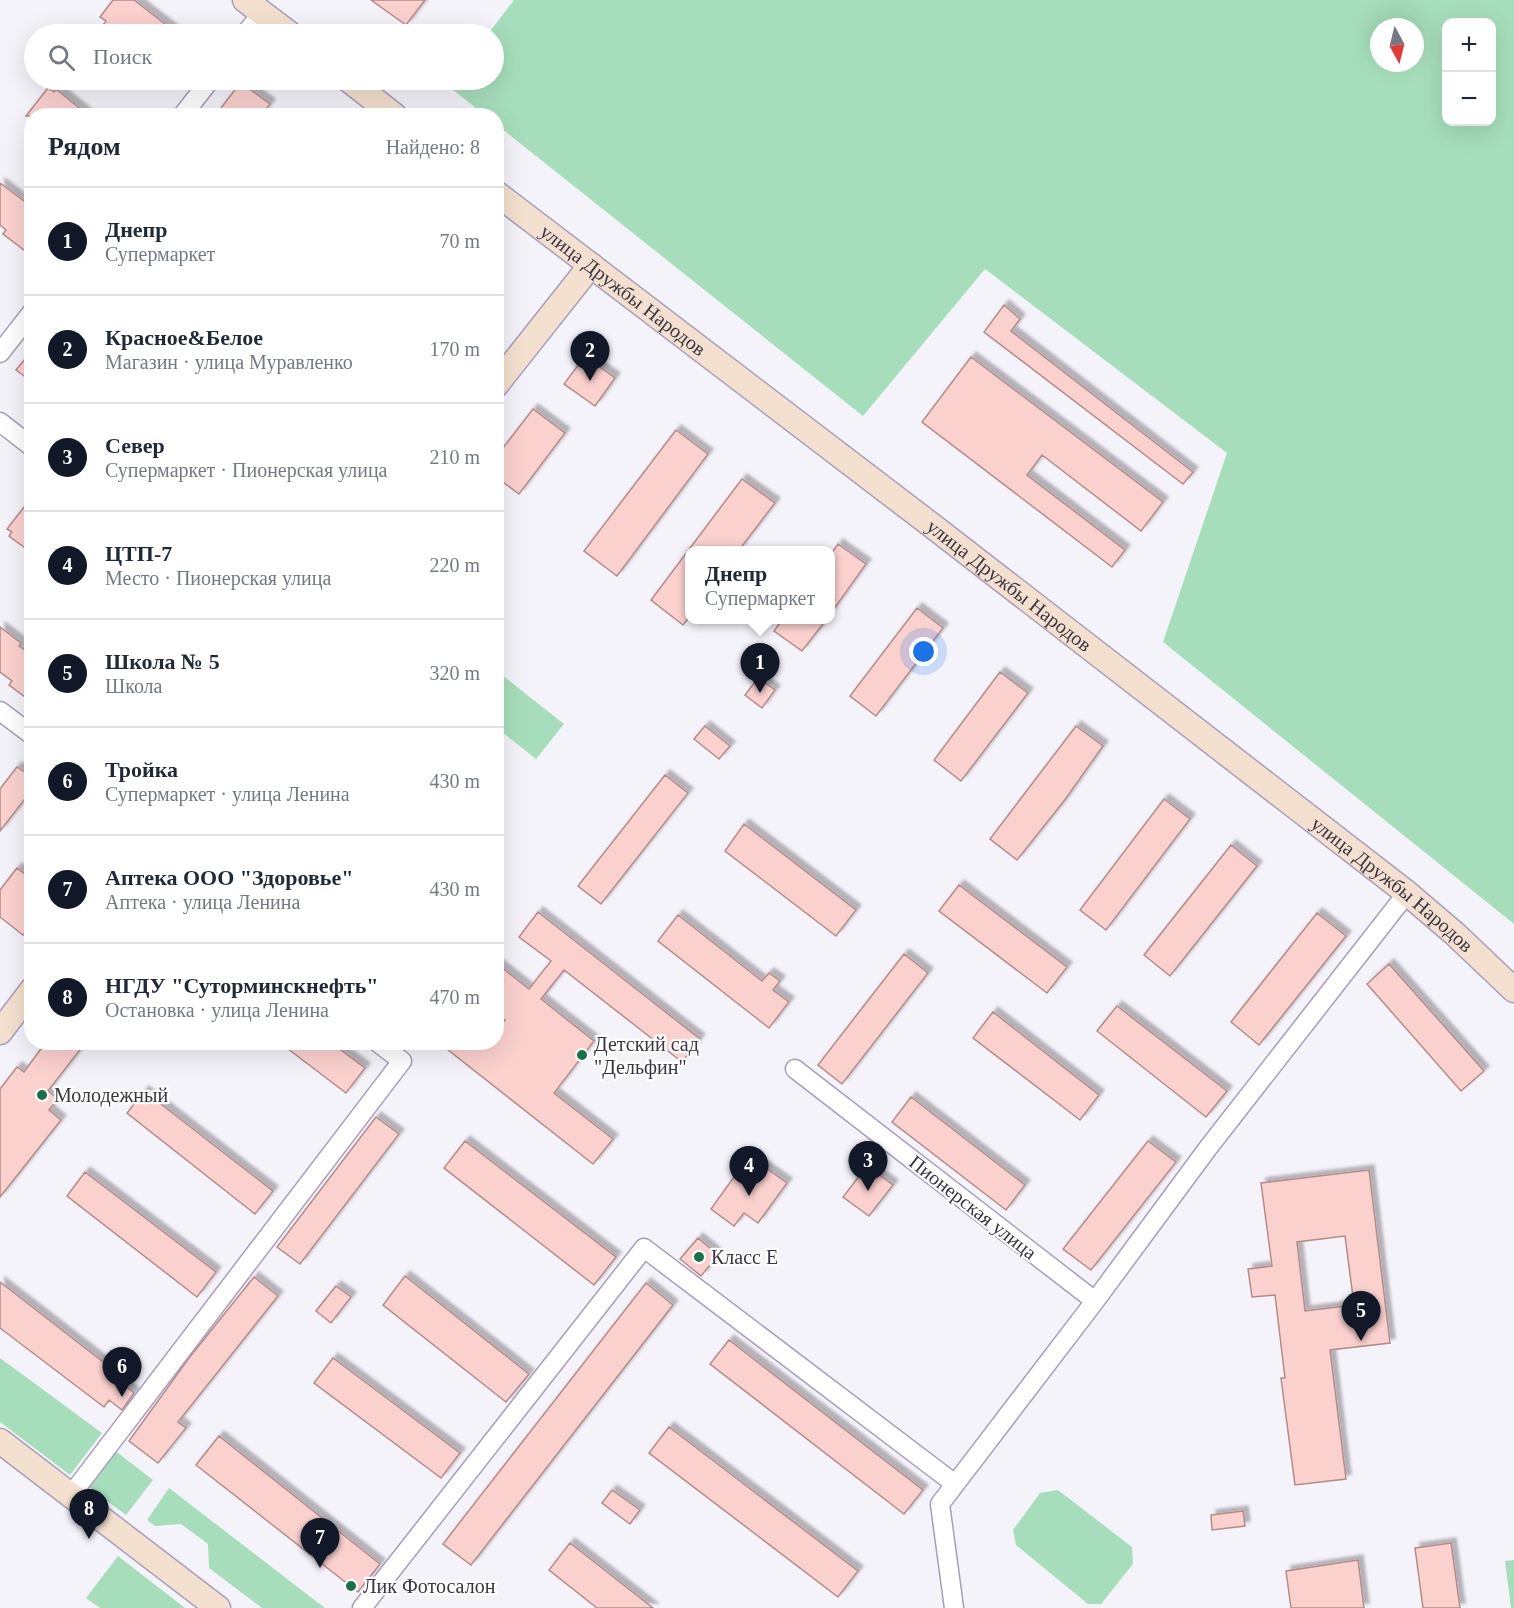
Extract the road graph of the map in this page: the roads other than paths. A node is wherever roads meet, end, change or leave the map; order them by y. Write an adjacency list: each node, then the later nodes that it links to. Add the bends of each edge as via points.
1 (254, 6): 2 (street); 3 (street)
2 (248, 24)
3 (277, 24)
4 (202, 90): 6 (street)
5 (362, 90): 7 (street)
6 (188, 108)
7 (385, 108)
8 (504, 199): 9 (street, улица Дружбы Народов)
9 (591, 265): 12 (street); 17 (street, улица Дружбы Народов)
10 (24, 322): 11 (street)
11 (0, 353)
12 (504, 375)
13 (0, 422): 14 (street)
14 (24, 441)
15 (0, 711): 16 (street)
16 (24, 729)
17 (1407, 893): 18 (street, улица Дружбы Народов); 23 (street, via 1208,1148)
18 (1514, 990)
19 (24, 1000): 20 (street)
20 (0, 1032)
21 (388, 1050): 26 (street, via 402,1061)
22 (795, 1069): 23 (street, Пионерская улица)
23 (1095, 1301): 25 (street)
24 (0, 1441): 26 (street)
25 (955, 1484): 28 (street, via 644,1248); 29 (street, via 940,1504)
26 (71, 1495): 27 (street)
27 (218, 1608)
28 (362, 1608)
29 (954, 1608)

